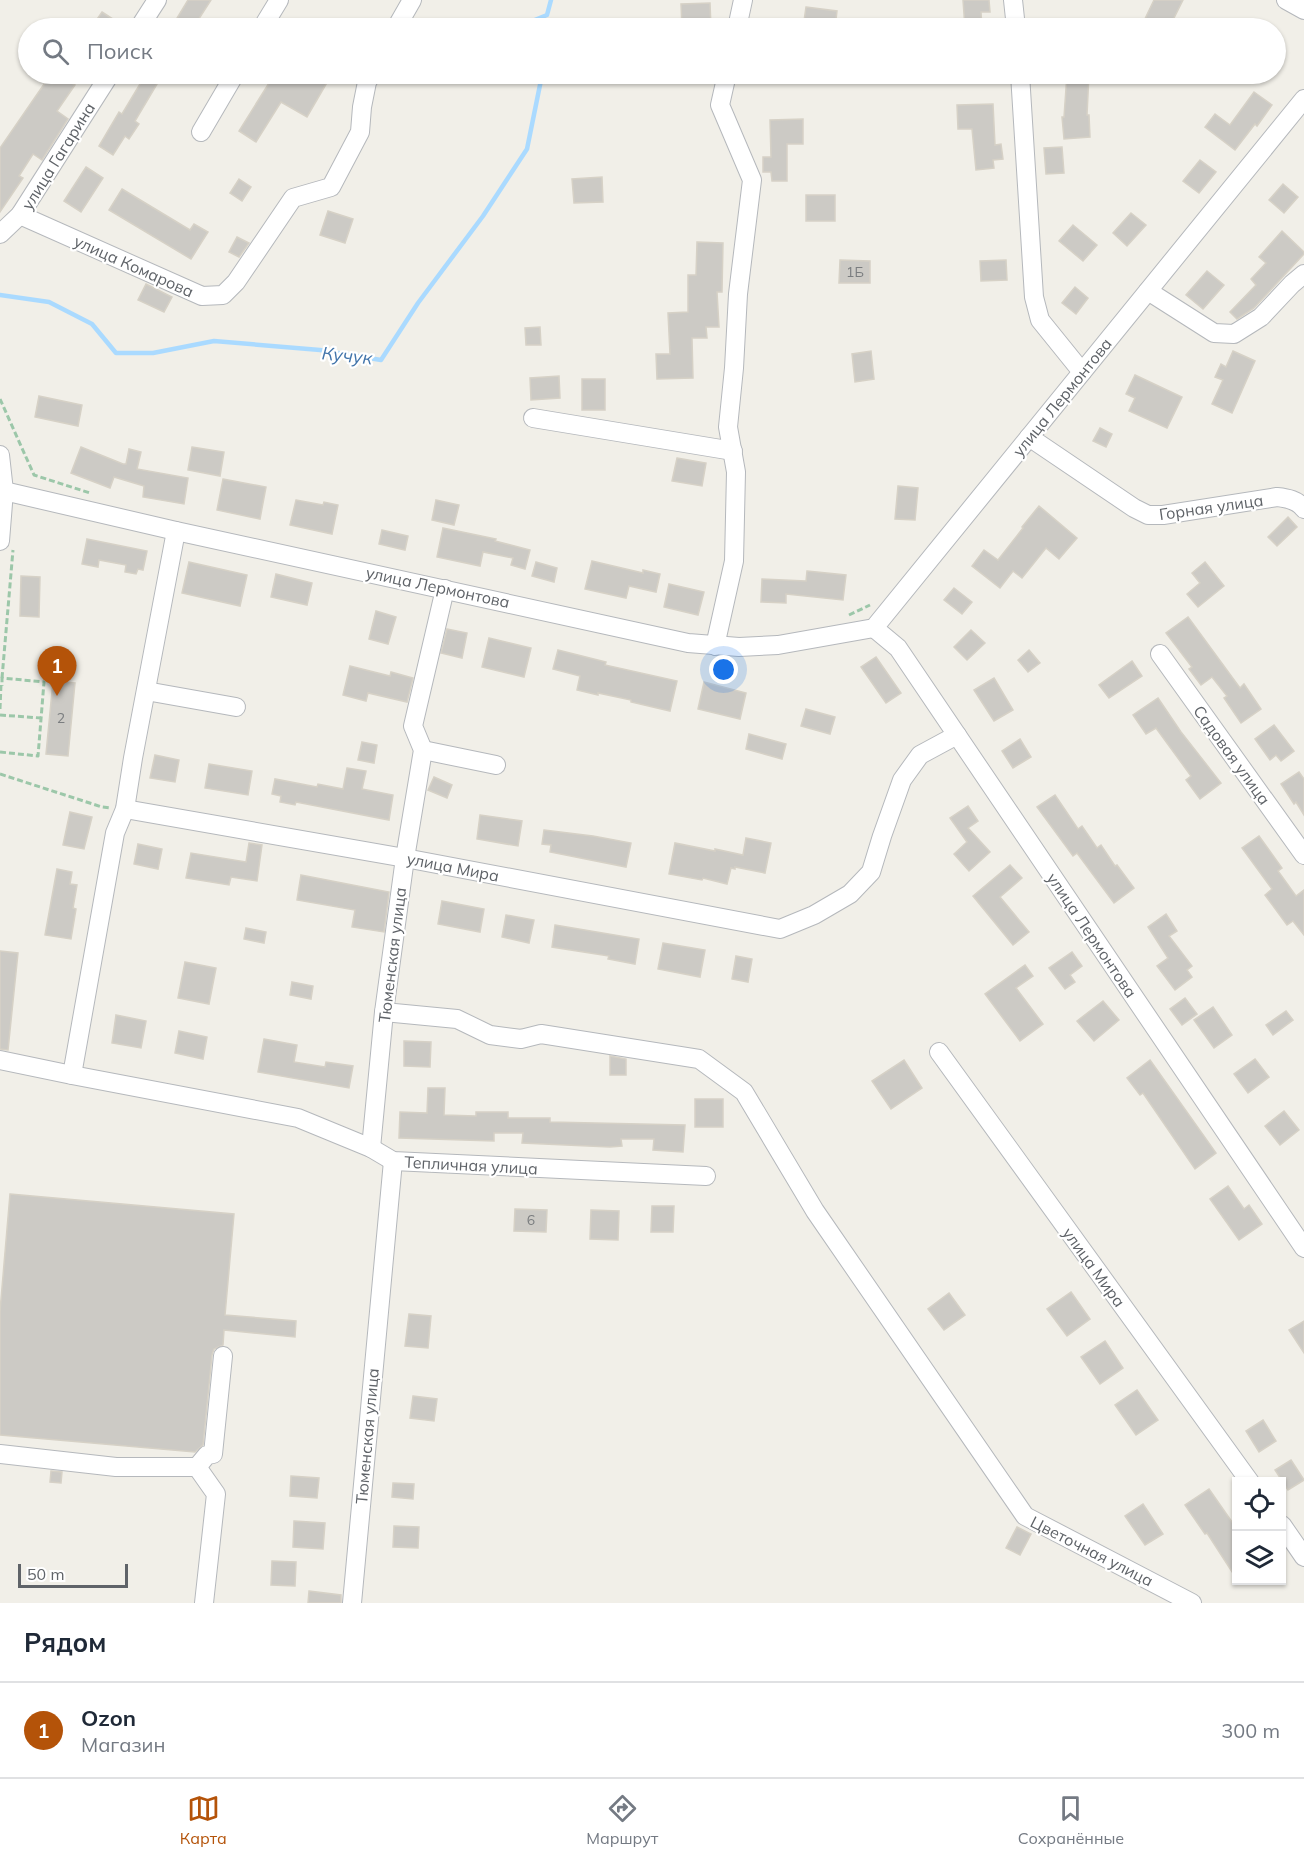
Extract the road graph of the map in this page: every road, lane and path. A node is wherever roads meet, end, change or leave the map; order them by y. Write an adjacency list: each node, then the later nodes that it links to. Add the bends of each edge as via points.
1 (157, 0): 8 (street)
2 (279, 0): 9 (street)
3 (412, 0): 10 (street)
4 (743, 0): 11 (street)
5 (1013, 0): 12 (street)
6 (1286, 0): 7 (street)
7 (1304, 10)
8 (145, 18)
9 (268, 18)
10 (402, 18)
11 (739, 18)
12 (1015, 18)
13 (104, 84): 20 (street, улица Гагарина)
14 (230, 84): 19 (street)
15 (367, 84): 20 (street, улица Комарова, via 360,132 331,187 293,198 223,295 202,296)
16 (725, 84): 28 (street, via 720,105 752,180 728,426)
17 (1021, 84): 24 (street, via 1034,297 1040,320)
18 (1304, 99): 23 (street, улица Лермонтова)
19 (201, 132)
20 (20, 215): 21 (street, улица Гагарина)
21 (0, 234)
22 (1304, 274): 23 (street, via 1261,317 1234,334 1214,333)
23 (1148, 291): 24 (street, улица Лермонтова)
24 (1082, 372): 27 (street, улица Лермонтова)
25 (0, 399): 32 (path, via 34,475 96,495)
26 (532, 418): 28 (street)
27 (1029, 436): 31 (street, Горная улица, via 1148,515 1163,516 1277,497 1290,498); 38 (street, улица Лермонтова)
28 (733, 451): 39 (street, via 734,561)
29 (0, 455): 30 (street)
30 (4, 491): 32 (street, улица Лермонтова); 34 (street)
31 (1304, 509)
32 (92, 511): 33 (street, улица Лермонтова)
33 (176, 531): 35 (street, улица Лермонтова); 43 (street)
34 (7, 540): 41 (path)
35 (445, 589): 39 (street, улица Лермонтова); 49 (street, Тюменская улица, via 413,726)
36 (876, 598): 37 (path, via 869,607)
37 (846, 616)
38 (874, 628): 39 (street, улица Лермонтова, via 778,645); 48 (street, улица Лермонтова, via 898,648)
39 (715, 646)
40 (1160, 654): 54 (street, Садовая улица)
41 (2, 678): 42 (path); 47 (path, via 44,682)
42 (1, 684): 45 (path)
43 (146, 691): 44 (street); 53 (street)
44 (237, 707)
45 (0, 709)
46 (0, 715): 47 (path)
47 (41, 718): 50 (path, via 38,756)
48 (957, 735): 55 (street, улица Мира, via 920,755 902,780 871,872 850,894 780,929); 63 (street, улица Лермонтова)
49 (423, 750): 51 (street); 55 (street, Тюменская улица)
50 (0, 752)
51 (496, 765)
52 (0, 774): 53 (path, via 102,807)
53 (125, 809): 55 (street, улица Мира); 59 (street, via 115,833)
54 (1304, 855)
55 (405, 858): 56 (street, Тюменская улица)
56 (384, 1012): 60 (street, Тюменская улица); 72 (street, Цветочная улица, via 457,1019 490,1035 521,1039 541,1034 699,1059 744,1092 815,1211 1025,1516)
57 (939, 1052): 67 (street, улица Мира)
58 (0, 1060): 59 (street, Тепличная улица)
59 (72, 1076): 60 (street, Тепличная улица, via 298,1118)
60 (371, 1148): 61 (street, Тепличная улица)
61 (393, 1161): 62 (street, Тепличная улица); 71 (street, Тюменская улица)
62 (706, 1176)
63 (1304, 1248)
64 (223, 1356): 66 (street, via 213,1454 207,1455)
65 (0, 1454): 66 (street, via 116,1467)
66 (197, 1467): 70 (street, via 216,1494)
67 (1246, 1477)
68 (1285, 1531): 69 (street)
69 (1304, 1557)
70 (204, 1603)
71 (352, 1603)
72 (1192, 1603)

